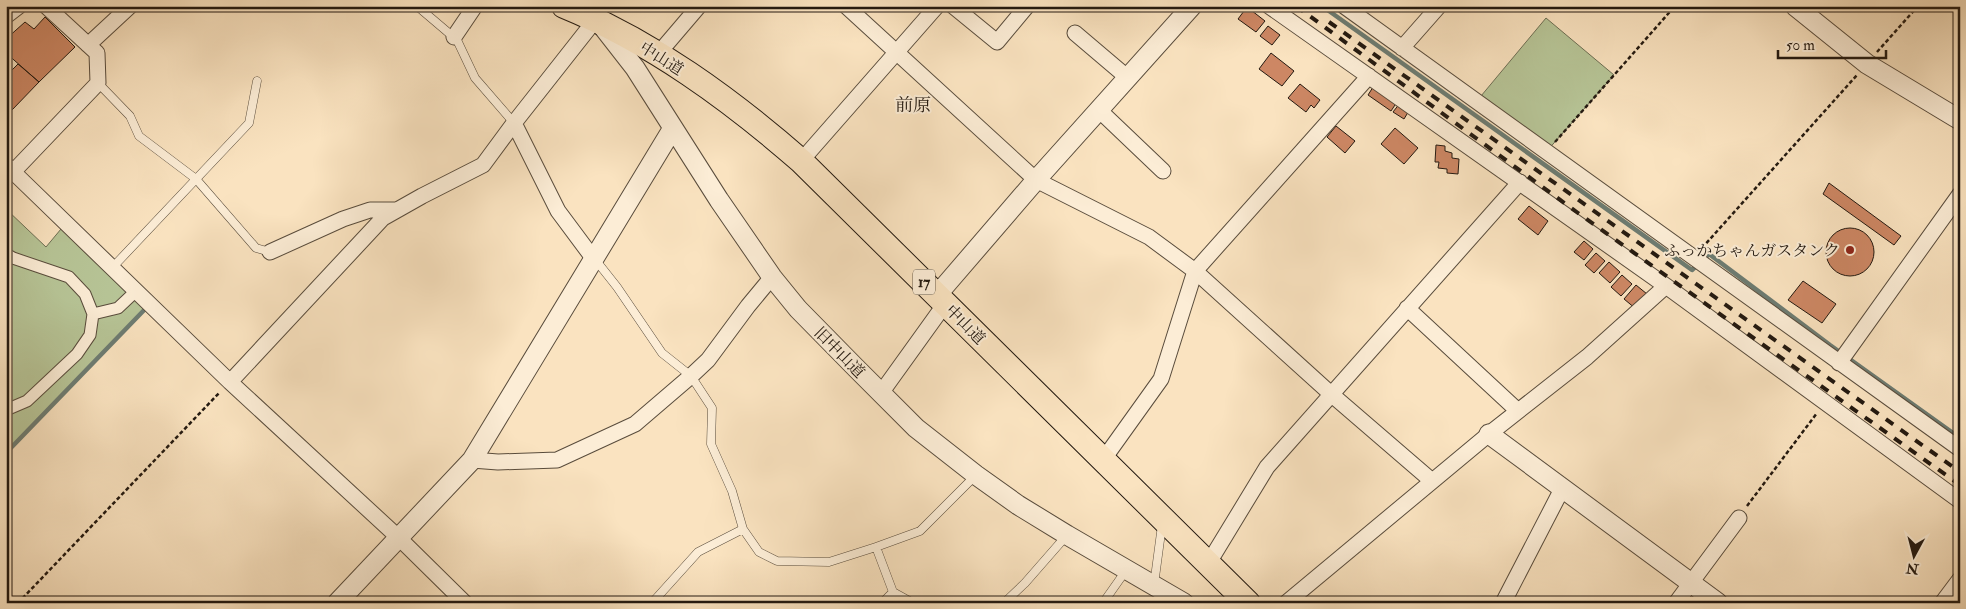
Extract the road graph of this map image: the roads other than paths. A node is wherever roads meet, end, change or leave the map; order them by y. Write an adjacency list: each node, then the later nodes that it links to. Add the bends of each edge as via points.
1 (19, 6): 18 (street)
2 (46, 6): 21 (street)
3 (130, 6): 21 (street)
4 (417, 6): 20 (lane)
5 (475, 6): 20 (street)
6 (564, 6): 17 (highway, 中山道 / 17)
7 (699, 6): 24 (street)
8 (846, 6): 23 (street)
9 (937, 6): 23 (street)
10 (953, 6): 11 (street, via 997,42)
11 (1028, 6)
12 (1192, 6): 26 (street)
13 (1269, 6): 25 (street)
14 (1344, 6): 22 (street)
15 (1439, 6): 22 (street)
16 (1795, 6): 30 (street, via 1867,64)
17 (594, 13): 24 (highway, 中山道 / 17); 31 (street); 32 (street, 旧中山道)
18 (6, 16)
19 (1075, 33): 26 (street)
20 (454, 37): 31 (lane, via 475,78)
21 (88, 45): 28 (street, via 97,53)
22 (1402, 48): 52 (street)
23 (896, 52): 33 (street); 37 (street)
24 (658, 54): 33 (highway, 中山道 / 17, via 722,96)
25 (1369, 76): 38 (street); 45 (street)
26 (1128, 78): 29 (street)
27 (257, 81): 36 (lane, via 249,123)
28 (98, 83): 34 (street); 36 (lane, via 130,116 139,136)
29 (1099, 110): 35 (street); 37 (street)
30 (1960, 120)
31 (514, 123): 40 (street, via 483,165); 43 (street, via 558,211)
32 (673, 128): 43 (street); 46 (street, 旧中山道)
33 (801, 161): 49 (highway, 中山道 / 17)
34 (10, 168): 44 (street)
35 (1163, 170)
36 (196, 178): 41 (lane, via 256,248); 44 (lane)
37 (1036, 180): 45 (street, via 1149,237); 49 (street)
38 (1520, 182): 47 (street); 50 (street)
39 (1960, 194): 52 (street)
40 (396, 210): 41 (street, via 370,210 343,218); 54 (street, via 384,218)
41 (270, 252)
42 (6, 254): 51 (street, via 69,277 85,294)
43 (593, 258): 53 (lane, via 662,352); 61 (street)
44 (112, 268): 48 (street)
45 (1195, 271): 56 (street); 62 (street, via 1161,380)
46 (772, 277): 53 (street, via 708,360); 55 (street, 旧中山道, via 798,309)
47 (1666, 286): 58 (street, via 1587,357); 66 (street)
48 (136, 291): 51 (street, via 118,308); 54 (street)
49 (941, 299): 55 (street); 62 (highway, 中山道 / 17)
50 (1407, 308): 56 (street); 58 (street)
51 (93, 314): 57 (street, via 90,335 77,354 27,401)
52 (1839, 364): 60 (street)
53 (691, 376): 61 (street, via 635,424 557,460); 69 (lane, via 712,408 711,444 732,491)
54 (230, 382): 71 (street)
55 (881, 393): 63 (street, 旧中山道, via 916,428)
56 (1331, 394): 64 (street); 73 (street, via 1267,467)
57 (6, 410)
58 (1518, 411): 59 (street)
59 (1489, 434): 64 (street); 65 (street)
60 (1960, 448)
61 (472, 460): 71 (street)
62 (1103, 460): 68 (highway, 中山道 / 17)
63 (976, 475): 70 (street, 旧中山道); 72 (lane, via 920,531)
64 (1432, 481): 88 (street)
65 (1562, 489): 76 (street); 89 (street)
66 (1960, 501)
67 (1738, 518): 76 (street)
68 (1163, 519): 73 (highway, 中山道 / 17); 77 (lane)
69 (744, 529): 72 (lane, via 759,552 777,561 829,562); 82 (lane, via 698,552)
70 (1066, 535): 74 (street, 旧中山道); 85 (lane)
71 (399, 538): 80 (street); 81 (street)
72 (876, 547): 78 (lane)
73 (1208, 564): 87 (highway, 中山道 / 17)
74 (1127, 570): 77 (street, 旧中山道); 86 (lane)
75 (1960, 579): 92 (street)
76 (1691, 582): 90 (street); 91 (street)
77 (1154, 585): 79 (street, 旧中山道)
78 (893, 592): 83 (lane); 84 (lane)
79 (1174, 600)
80 (336, 603)
81 (464, 603)
82 (652, 603)
83 (882, 603)
84 (913, 603)
85 (1004, 603)
86 (1103, 603)
87 (1248, 603)
88 (1286, 603)
89 (1503, 603)
90 (1676, 603)
91 (1718, 603)
92 (1942, 603)

